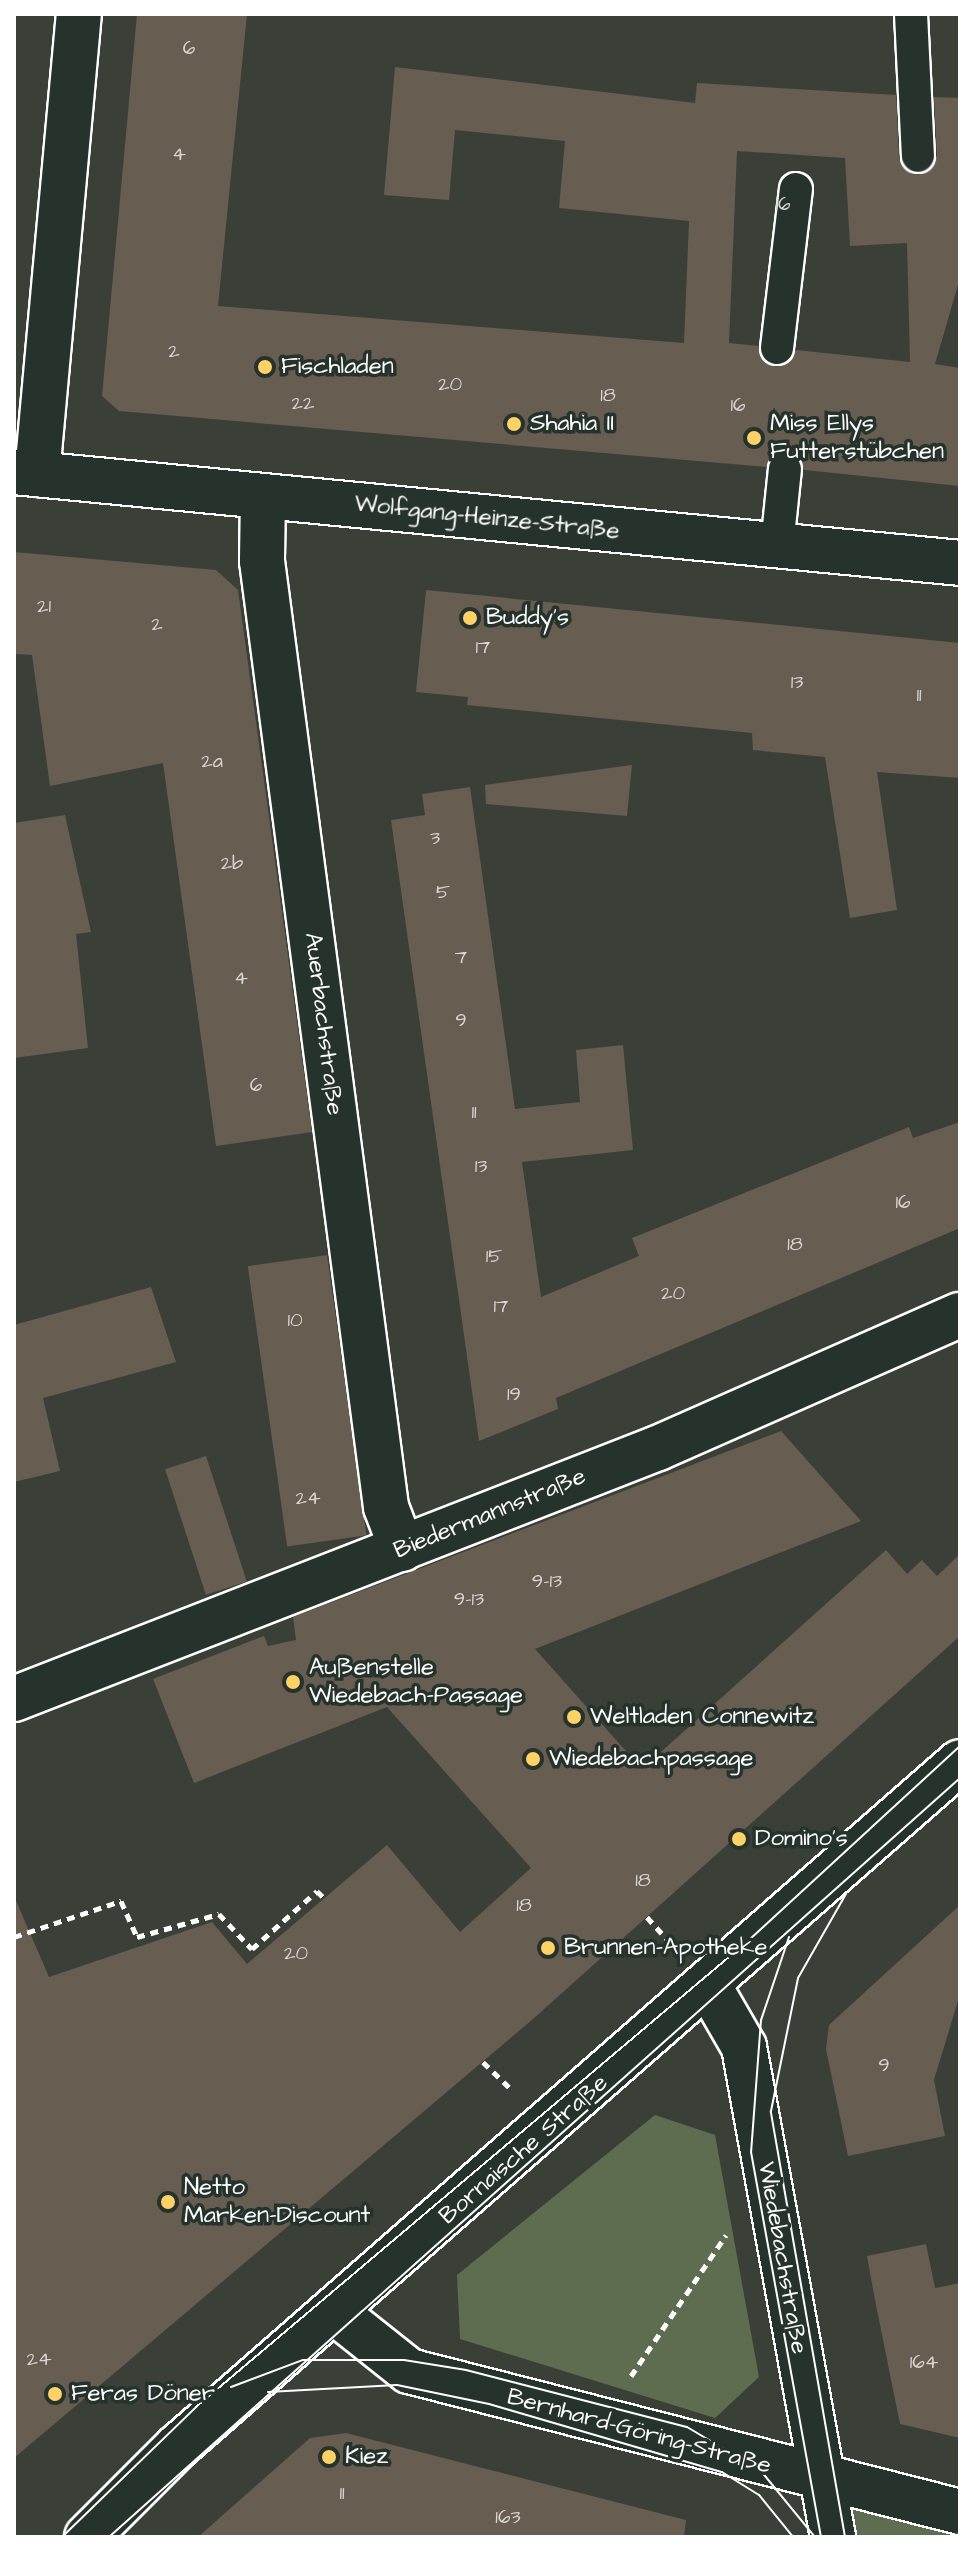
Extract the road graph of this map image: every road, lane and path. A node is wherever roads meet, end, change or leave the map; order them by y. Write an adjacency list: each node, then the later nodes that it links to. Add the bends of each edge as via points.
1 (79, 14): 7 (street, via 54,297)
2 (911, 14): 3 (lane)
3 (918, 156)
4 (796, 189): 5 (lane)
5 (777, 348)
6 (785, 469): 9 (lane)
7 (26, 473): 8 (street, Wolfgang-Heinze-Straße)
8 (263, 496): 9 (street, Wolfgang-Heinze-Straße); 12 (street, Auerbachstraße, via 262,561 380,1461)
9 (777, 546): 10 (street, Wolfgang-Heinze-Straße)
10 (960, 563)
11 (960, 1315): 12 (street, Biedermannstraße)
12 (402, 1549): 13 (street, Biedermannstraße)
13 (14, 1699)
14 (960, 1762): 17 (street, Bornaische Straße)
15 (324, 1898): 16 (path, via 317,1891 252,1949 219,1914 137,1937 121,1901)
16 (14, 1937)
17 (710, 1988): 19 (street, Bornaische Straße); 21 (street, Wiedebachstraße, via 744,2047)
18 (732, 2223): 20 (path, via 630,2377)
19 (336, 2313): 20 (street, Bernhard-Göring-Straße, via 409,2371); 23 (street, Bornaische Straße, via 177,2447)
20 (615, 2426): 21 (street, Bernhard-Göring-Straße)
21 (822, 2478): 22 (street, Bernhard-Göring-Straße); 24 (street, Wiedebachstraße)
22 (960, 2512)
23 (87, 2537)
24 (833, 2537)

